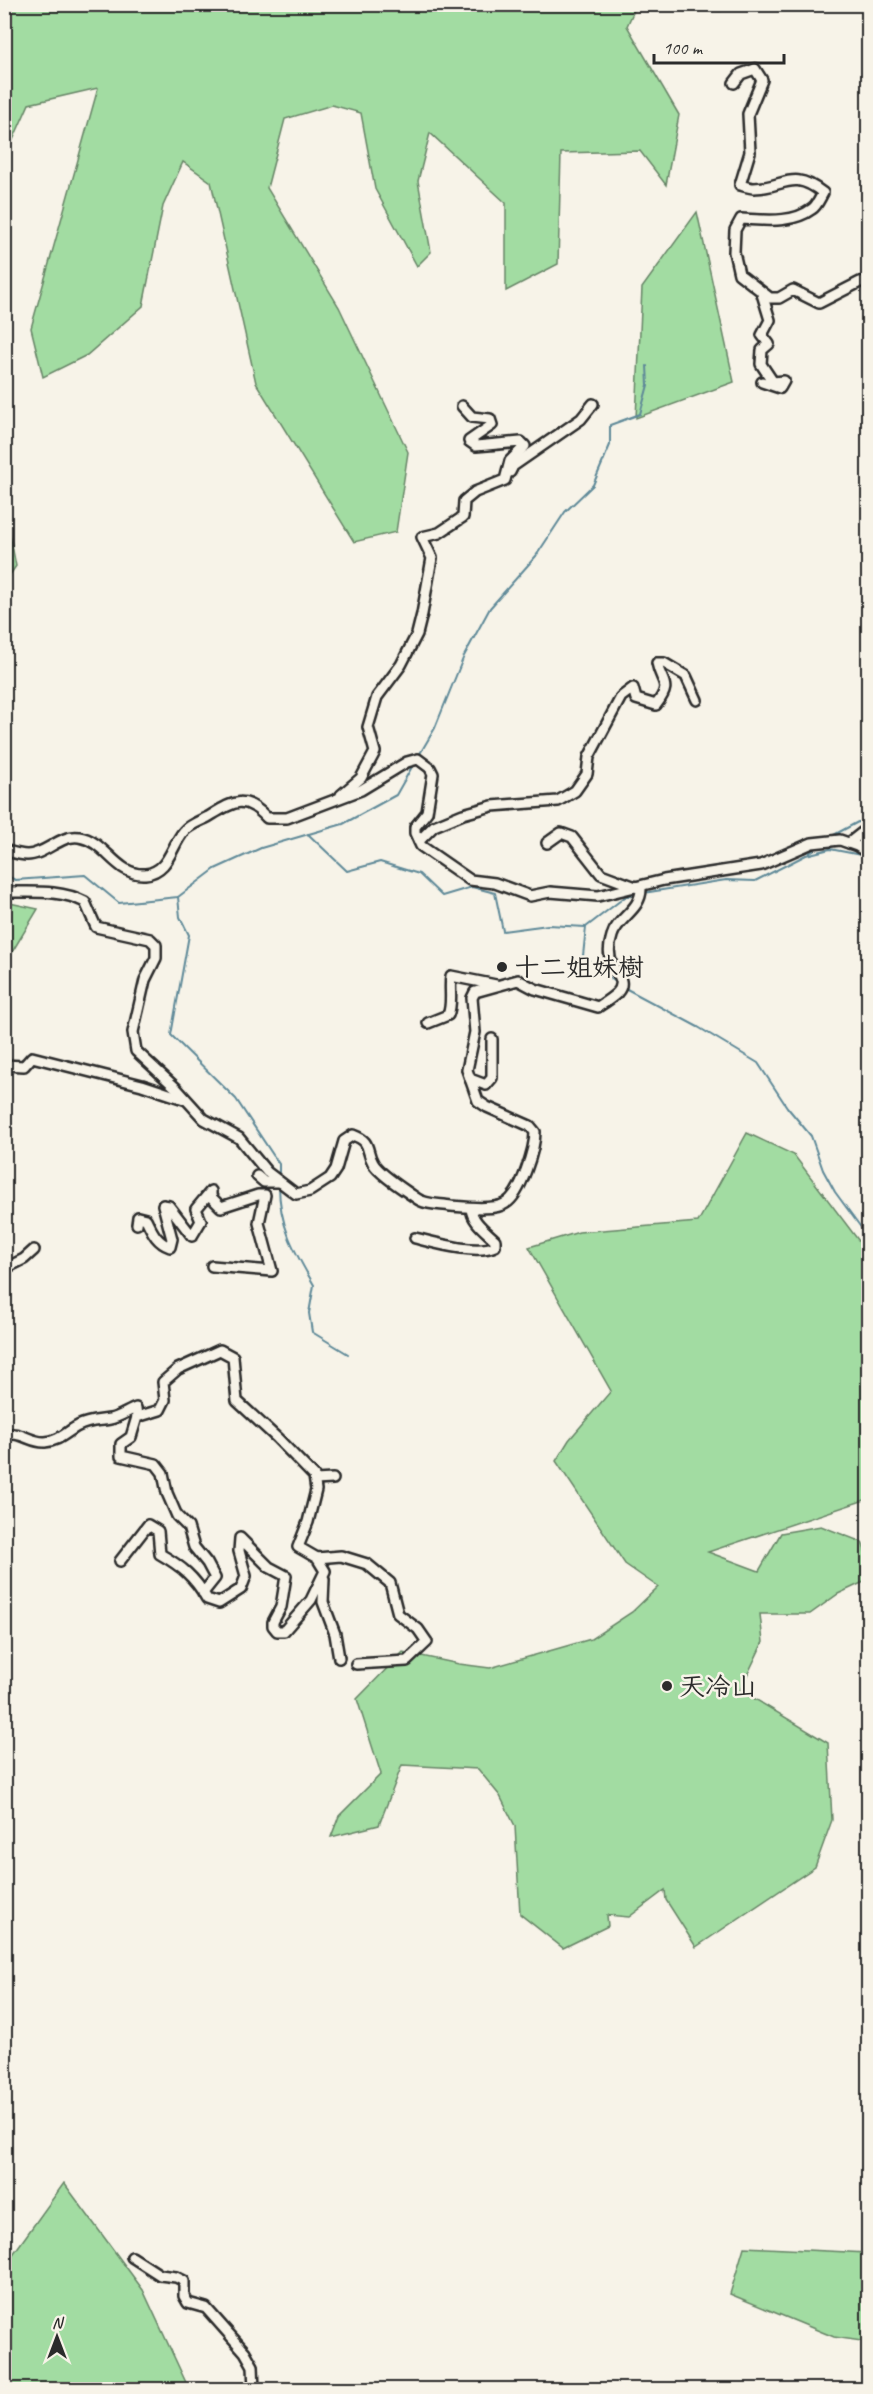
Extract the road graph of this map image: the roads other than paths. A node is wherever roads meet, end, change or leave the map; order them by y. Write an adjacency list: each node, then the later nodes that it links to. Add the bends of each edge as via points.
1 (734, 83): 3 (street, via 741,74 755,69 762,81 748,114 750,152 740,186 755,188 790,179 812,184 823,193 814,208 790,219 741,219 735,230 734,252 739,274)
2 (868, 281): 3 (street, via 819,303 794,290 779,298)
3 (761, 292): 4 (street, via 770,321 762,335 769,344 762,350 761,364 773,382 784,381 780,388)
4 (762, 382)
5 (593, 404): 7 (street, via 581,419 513,466)
6 (462, 406): 7 (street, via 472,417 490,419 492,425 469,441 476,446 521,442 525,446 510,461)
7 (505, 480): 9 (street, via 464,501 463,518 439,533 422,537 432,558 417,634 401,665 377,697 368,727 375,752 361,778)
8 (697, 700): 11 (street, via 686,676 657,663 665,681 665,693 656,705 636,699 633,687 621,697 589,757 587,774 575,791 558,801 492,806 463,814 434,826)
9 (337, 799): 11 (street, via 414,760 430,768 433,774 427,812 416,827); 14 (street, via 287,818 267,818 256,805 247,802 227,805 184,830 165,864 145,874 122,868 96,843 76,837 28,855)
10 (868, 828): 13 (street)
11 (419, 842): 16 (street, via 470,880 495,883 530,896 549,892 598,896)
12 (547, 843): 16 (street, via 561,833 572,837 601,874)
13 (849, 843): 15 (street); 16 (street, via 812,843 760,864)
14 (4, 850)
15 (868, 853)
16 (635, 886): 18 (street, via 641,890 641,899 612,933 609,945 621,986 598,1008 518,980)
17 (4, 889): 23 (street, via 53,892 79,899 85,902 96,927 150,939 156,945 156,958 145,980 133,1032 136,1051)
18 (499, 985): 19 (street, via 450,976 448,1015); 22 (street, via 475,992 472,998 475,1032 467,1070)
19 (428, 1023)
20 (492, 1039): 22 (street, via 492,1078 486,1085)
21 (4, 1065): 23 (street, via 24,1066 32,1057)
22 (470, 1079): 27 (street, via 478,1101 530,1125 535,1132 535,1144 523,1177 507,1203)
23 (186, 1100): 25 (street, via 204,1119 239,1138)
24 (257, 1176): 25 (street, via 264,1182)
25 (279, 1182): 26 (street); 27 (street, via 301,1194 330,1178 344,1141 353,1135 367,1144 378,1169 418,1200)
26 (265, 1195): 28 (street, via 221,1207 211,1197 211,1191 196,1209 201,1221 192,1236 170,1206 163,1205 172,1239 170,1247 155,1236 147,1218 138,1217); 31 (street, via 259,1223 272,1271)
27 (471, 1208): 29 (street, via 478,1224 495,1240 495,1246 471,1249)
28 (137, 1224)
29 (415, 1238)
30 (34, 1250): 32 (street)
31 (212, 1266)
32 (4, 1269)
33 (4, 1386): 34 (street)
34 (4, 1396)
35 (137, 1416): 36 (street, via 136,1408 113,1419 96,1419 77,1426 58,1440 44,1442 10,1433); 38 (street, via 160,1410 165,1400 163,1382 178,1369 220,1350 233,1357 237,1401); 42 (street, via 131,1437 121,1444 121,1456 156,1464 163,1473 177,1516 188,1527 194,1547 214,1578)
36 (4, 1436)
37 (333, 1479): 38 (street)
38 (315, 1480): 39 (street, via 308,1522 298,1547)
39 (317, 1558): 41 (street); 44 (street, via 341,1556 367,1564 390,1583 398,1614 418,1629 427,1642 407,1661)
40 (120, 1561): 42 (street, via 148,1525 158,1531 160,1554 182,1566)
41 (325, 1572): 42 (street, via 311,1600 284,1631 273,1626 286,1576 269,1567 240,1538 239,1551 246,1576 241,1589 219,1603 207,1599); 43 (street, via 323,1602)
42 (204, 1593)
43 (339, 1658)
44 (356, 1665)
45 (132, 2257): 46 (street, via 160,2275 184,2281 188,2303 206,2308 215,2316 254,2366)
46 (254, 2390)

